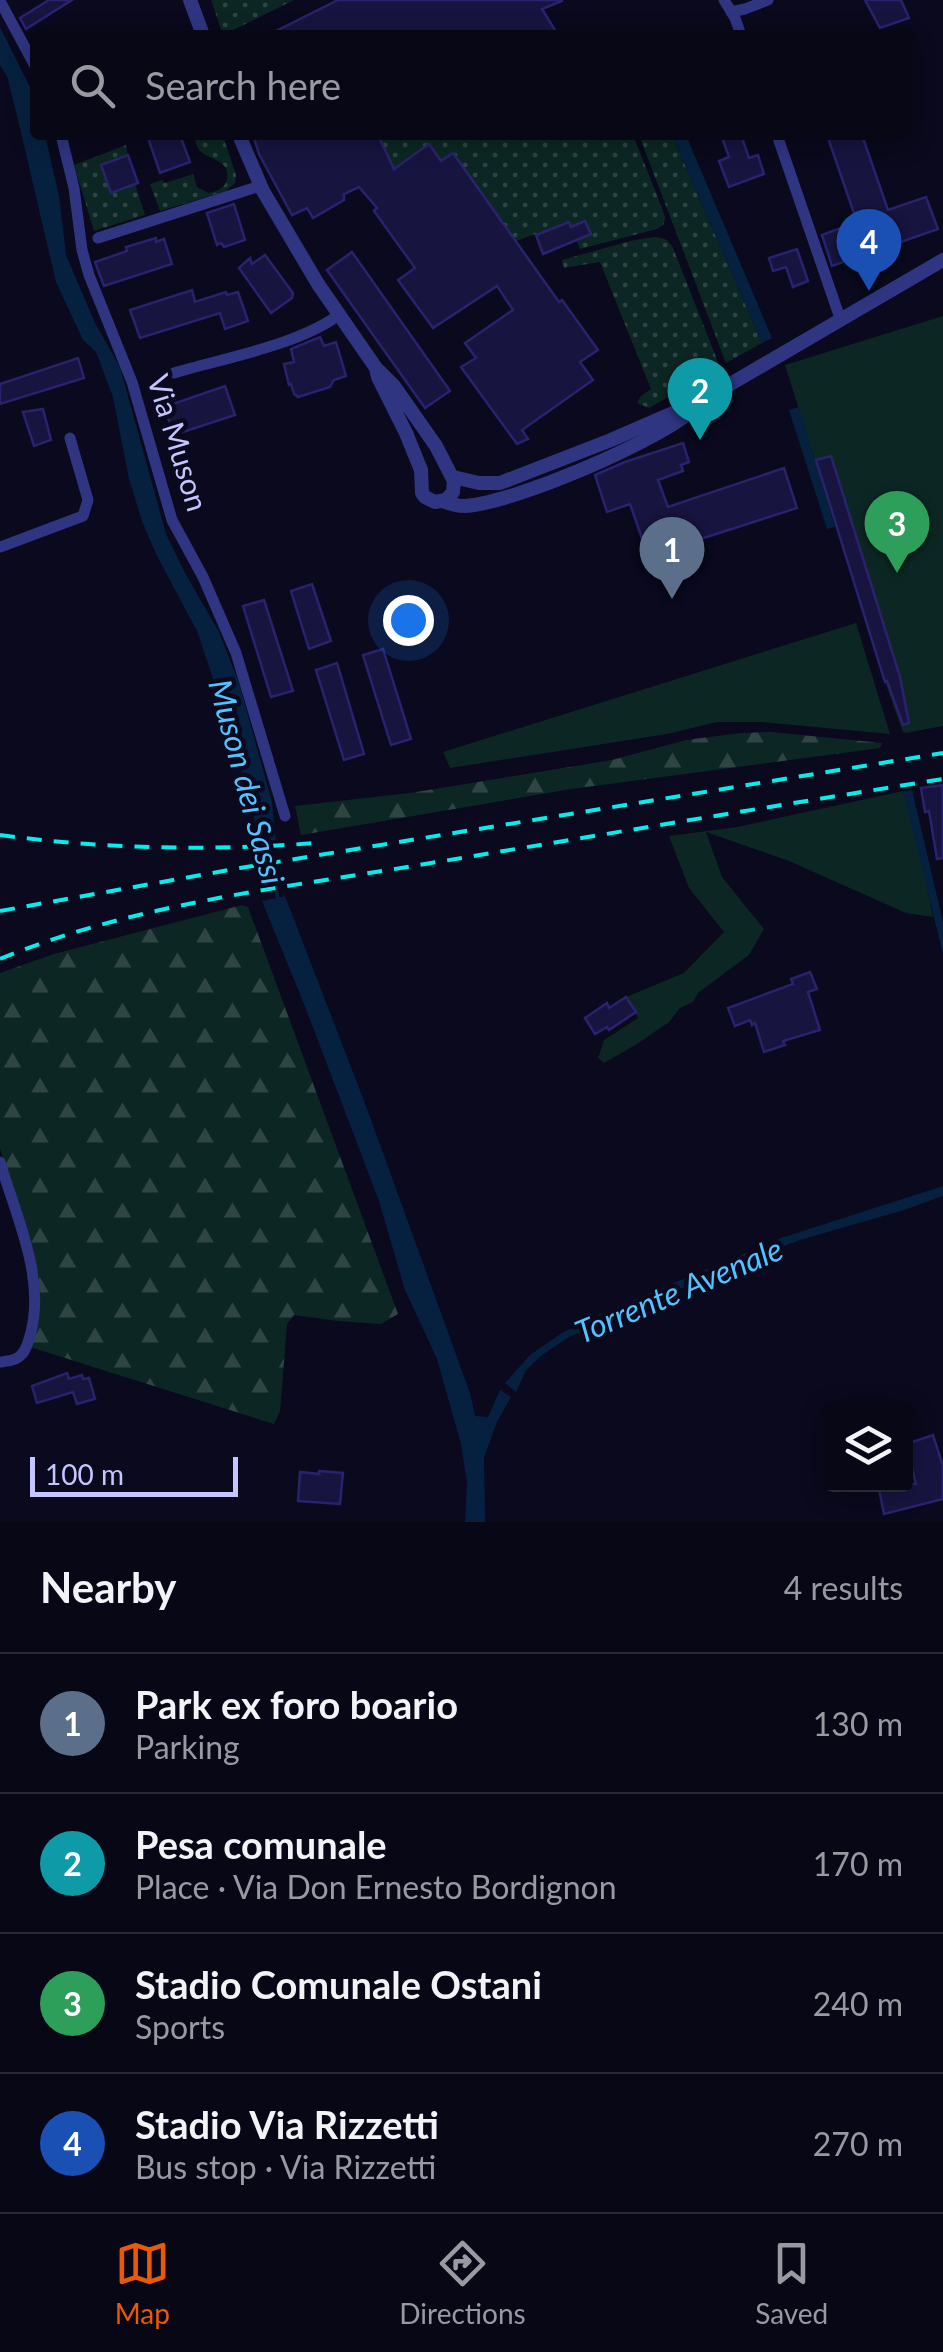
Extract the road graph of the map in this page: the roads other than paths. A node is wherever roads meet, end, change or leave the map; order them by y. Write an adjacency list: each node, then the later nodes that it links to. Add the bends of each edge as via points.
1 (190, 0): 6 (street)
2 (724, 0): 5 (street)
3 (768, 0): 5 (street)
4 (0, 1): 8 (street)
5 (730, 12): 7 (street)
6 (202, 30)
7 (739, 30)
8 (30, 57)
9 (62, 140): 28 (street, Via Muson, via 89,274 132,382 172,520 236,653)
10 (241, 140): 12 (street)
11 (778, 140): 16 (street)
12 (260, 186): 13 (street); 15 (street)
13 (98, 238)
14 (943, 260): 16 (street)
15 (340, 314): 17 (street); 18 (street, via 281,342)
16 (841, 321): 19 (street)
17 (376, 368): 22 (street); 23 (street)
18 (174, 373)
19 (703, 400): 21 (street); 25 (street, via 654,434)
20 (70, 438): 27 (street, via 88,500 83,516)
21 (565, 458): 24 (street); 25 (street)
22 (423, 475): 23 (street, via 437,467); 26 (street, via 425,497)
23 (451, 475): 24 (street); 26 (street, via 453,492)
24 (482, 484): 25 (street, via 494,490 532,480)
25 (539, 485): 26 (street, via 478,504)
26 (442, 501)
27 (0, 547)
28 (286, 816)
29 (0, 1162): 30 (street, via 35,1278 36,1306 24,1353)
30 (0, 1362)

